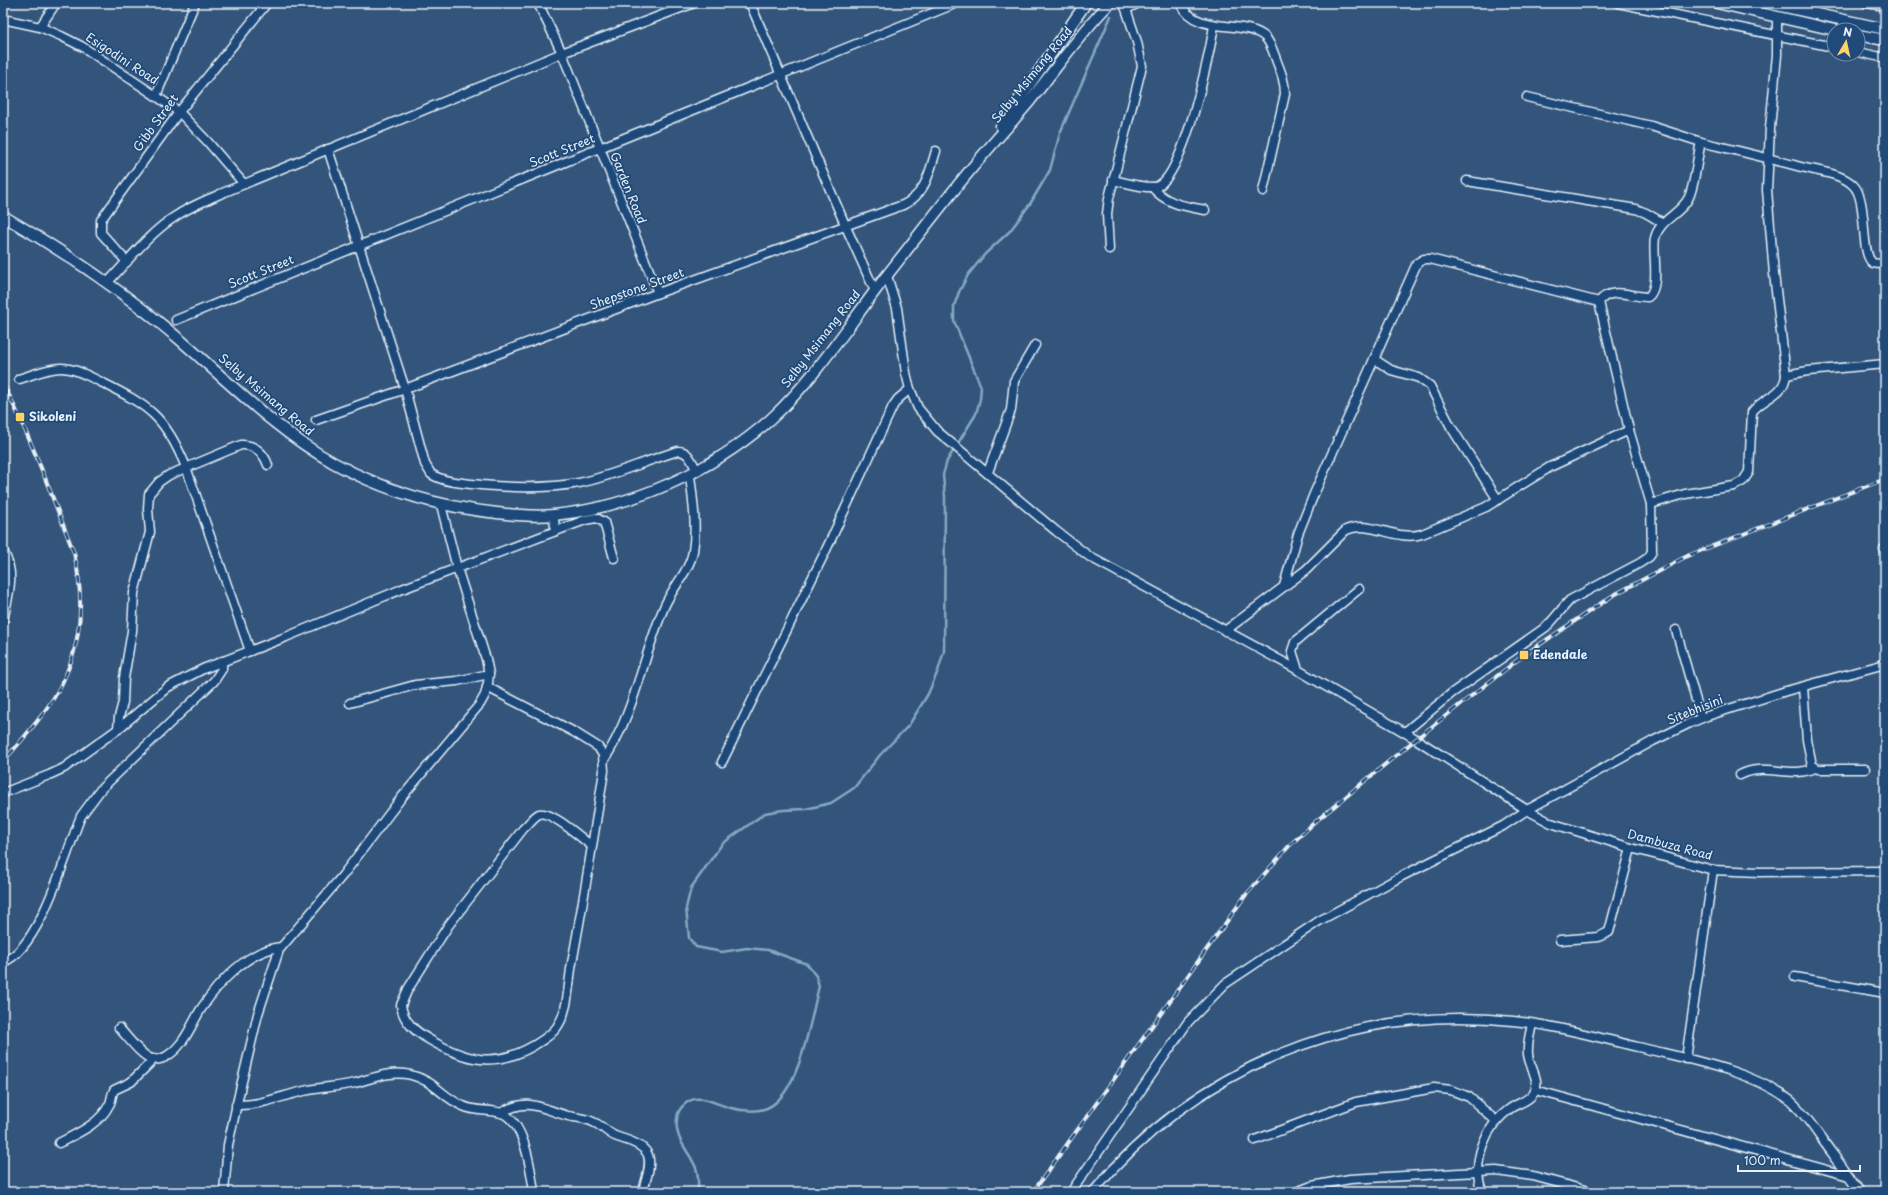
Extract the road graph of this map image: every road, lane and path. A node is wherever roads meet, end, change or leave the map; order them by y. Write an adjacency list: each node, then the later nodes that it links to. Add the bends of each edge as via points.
1 (56, 3): 21 (street)
2 (195, 3): 32 (street)
3 (267, 3): 34 (street, Gibb Street)
4 (538, 3): 28 (street, Garden Road)
5 (694, 3): 28 (street)
6 (750, 3): 31 (street)
7 (957, 3): 31 (street, Scott Street)
8 (1086, 3): 40 (main road, Selby Msimang Road)
9 (1110, 3): 40 (main road, Selby Msimang Road)
10 (1139, 3): 16 (street)
11 (1180, 3): 20 (street, via 1191,17)
12 (1618, 3): 24 (street)
13 (1716, 3): 18 (main road)
14 (1767, 3): 23 (main road)
15 (1866, 3): 17 (street)
16 (1124, 6): 41 (street, via 1140,52 1142,66)
17 (1885, 6)
18 (1776, 16): 22 (main road); 24 (street)
19 (3, 19): 21 (street, Esigodini Road)
20 (1214, 25): 44 (street, via 1196,104 1180,155 1166,179 1159,186); 45 (street, via 1257,32 1265,37 1284,78 1285,94)
21 (40, 27): 32 (street, Esigodini Road, via 82,47)
22 (1826, 28)
23 (1885, 29)
24 (1778, 35): 27 (street); 39 (street)
25 (1866, 36): 26 (main road)
26 (1885, 40)
27 (1826, 45)
28 (562, 53): 36 (street); 37 (street, Garden Road)
29 (1866, 54): 30 (street)
30 (1885, 58)
31 (780, 75): 37 (street, Scott Street); 49 (street)
32 (156, 96): 34 (street, Esigodini Road)
33 (1526, 97): 35 (street, via 1651,126)
34 (179, 112): 43 (street, Esigodini Road); 52 (street, Gibb Street, via 101,220 101,233)
35 (1701, 142): 39 (street); 48 (street, via 1690,195 1678,212)
36 (328, 149): 43 (street); 50 (street)
37 (600, 149): 50 (street, Scott Street); 57 (street, Garden Road)
38 (936, 151): 49 (street, Shepstone Street, via 925,185 912,201)
39 (1768, 158): 53 (street, via 1842,178 1852,185 1861,198 1865,241 1871,260); 63 (street, via 1768,209)
40 (975, 164): 54 (main road, Selby Msimang Road)
41 (1113, 180): 44 (street); 51 (street, via 1107,214)
42 (1467, 181): 48 (street, via 1636,209)
43 (244, 184): 52 (street, via 177,215 155,232)
44 (1152, 187): 46 (street, via 1159,196 1172,203)
45 (1263, 191)
46 (1204, 210)
47 (3, 216): 55 (main road, Selby Msimang Road)
48 (1663, 223): 58 (street, via 1655,239 1655,284 1650,296 1613,294 1605,296)
49 (846, 227): 56 (street); 57 (street, Shepstone Street)
50 (359, 245): 59 (street, Scott Street); 65 (street)
51 (1109, 249)
52 (127, 262): 55 (street)
53 (1885, 264)
54 (887, 276): 56 (main road, Selby Msimang Road); 66 (street, Dambuza Road, via 897,308 904,366)
55 (107, 283): 75 (main road, Selby Msimang Road, via 149,314 306,446 378,484)
56 (876, 291): 72 (main road, Selby Msimang Road, via 814,372 779,411 753,434)
57 (658, 293): 65 (street, Shepstone Street)
58 (1599, 302): 61 (street, via 1420,260 1414,266); 68 (street)
59 (176, 320)
60 (1035, 345): 71 (street, via 1014,381 1011,410)
61 (1374, 359): 73 (street, via 1391,370 1419,378 1430,386 1451,427); 81 (street, via 1298,534)
62 (1885, 364): 63 (street, via 1808,371)
63 (1786, 376): 74 (street, via 1782,388 1760,403 1752,412 1749,472 1743,481 1734,486 1684,494)
64 (19, 379): 70 (street, via 62,368 85,374 131,397 164,424)
65 (405, 389): 67 (street, Shepstone Street); 72 (street, via 425,464 431,474 450,480 499,487 551,487 595,478 678,451 687,454)
66 (910, 389): 71 (street, Dambuza Road, via 918,408 937,431); 98 (street, via 893,406)
67 (316, 420)
68 (1629, 430): 73 (street, via 1569,457); 74 (street)
69 (268, 465): 70 (street, via 262,454 252,446 241,445)
70 (186, 468): 86 (street); 95 (street, via 159,482 150,494 150,532 134,593 132,631)
71 (988, 472): 85 (street, Dambuza Road, via 1090,557)
72 (694, 473): 76 (main road, Selby Msimang Road, via 638,496); 97 (street, via 694,535 691,561 664,606 621,731)
73 (1498, 500): 81 (street, via 1416,536 1395,535 1361,526 1352,527 1306,570)
74 (1651, 504): 96 (street, via 1653,548 1649,557 1570,600 1563,606 1557,618 1546,627 1452,692)
75 (441, 505): 76 (main road, Selby Msimang Road, via 510,514); 80 (street)
76 (553, 515): 77 (street)
77 (556, 531): 79 (street, via 585,520 601,520 604,522); 80 (street)
78 (3, 551): 83 (street, via 8,561 11,580)
79 (614, 558)
80 (457, 568): 86 (street); 90 (street)
81 (1284, 586): 85 (street)
82 (1359, 590): 89 (street, via 1295,642 1292,652)
83 (3, 622)
84 (1676, 630): 94 (street)
85 (1225, 631): 89 (street, Dambuza Road)
86 (250, 651): 87 (street)
87 (222, 661): 95 (street, via 168,687); 110 (street, via 222,669 216,679 101,789 87,806 80,816 39,923 25,944 13,957)
88 (1885, 664): 92 (street, Sitebhisini)
89 (1298, 670): 96 (street, Dambuza Road)
90 (489, 674): 91 (street); 93 (street, via 457,681 415,685)
91 (488, 687): 97 (street, via 581,736 598,747); 109 (street, via 474,711 402,797 343,875)
92 (1803, 687): 94 (street, Sitebhisini); 99 (street, via 1810,761)
93 (350, 703)
94 (1701, 718): 103 (street, Sitebhisini, via 1652,741)
95 (118, 729): 102 (street, via 64,768)
96 (1405, 732): 103 (street, Dambuza Road)
97 (604, 760): 104 (street)
98 (722, 762)
99 (1815, 768): 100 (street); 101 (street, via 1794,773 1748,770)
100 (1865, 769)
101 (1740, 775)
102 (3, 792)
103 (1526, 810): 105 (street, Dambuza Road, via 1559,825); 128 (street, Sitebhisini, via 1503,826 1319,921 1225,984 1188,1022)
104 (592, 846): 104 (street, via 566,1001 560,1021 550,1034 508,1058 487,1060 449,1051 425,1037 405,1020 401,1005 408,989 448,926 534,818 539,814 549,815)
105 (1631, 848): 106 (street, Dambuza Road); 108 (street, via 1609,932 1598,937)
106 (1713, 870): 107 (street, Dambuza Road); 115 (street)
107 (1885, 871)
108 (1560, 940)
109 (281, 947): 116 (street, via 264,950 231,974 202,1008 180,1044 165,1057); 118 (street, via 258,1014)
110 (3, 962)
111 (1795, 977): 112 (street)
112 (1885, 994)
113 (1532, 1024): 115 (street); 117 (street, via 1528,1049 1529,1061 1536,1080); 129 (street, via 1468,1018 1429,1019 1347,1031 1280,1052 1232,1076 1173,1115 1136,1145)
114 (119, 1028): 116 (street)
115 (1686, 1059): 124 (street, via 1758,1082 1787,1098 1810,1122)
116 (154, 1060): 122 (street, via 131,1082 114,1090 110,1105 87,1129)
117 (1535, 1090): 120 (street, via 1530,1097 1512,1107); 124 (street)
118 (236, 1105): 119 (street, via 249,1106 304,1091 345,1085 385,1074 409,1074 426,1080 462,1106); 125 (street, via 228,1146)
119 (501, 1113): 126 (street, via 522,1136); 127 (street, via 532,1104 542,1106 594,1122 614,1136 643,1148 649,1161)
120 (1496, 1121): 121 (street, via 1469,1097 1451,1090 1434,1088 1356,1102); 123 (street, via 1487,1133)
121 (1255, 1140)
122 (59, 1143)
123 (1478, 1173): 130 (street, via 1350,1179 1312,1186); 131 (street); 132 (street, via 1521,1173)
124 (1849, 1176): 133 (street)
125 (224, 1192)
126 (534, 1192)
127 (643, 1192)
128 (1071, 1192)
129 (1093, 1192)
130 (1296, 1192)
131 (1482, 1192)
132 (1592, 1192)
133 (1860, 1192)

